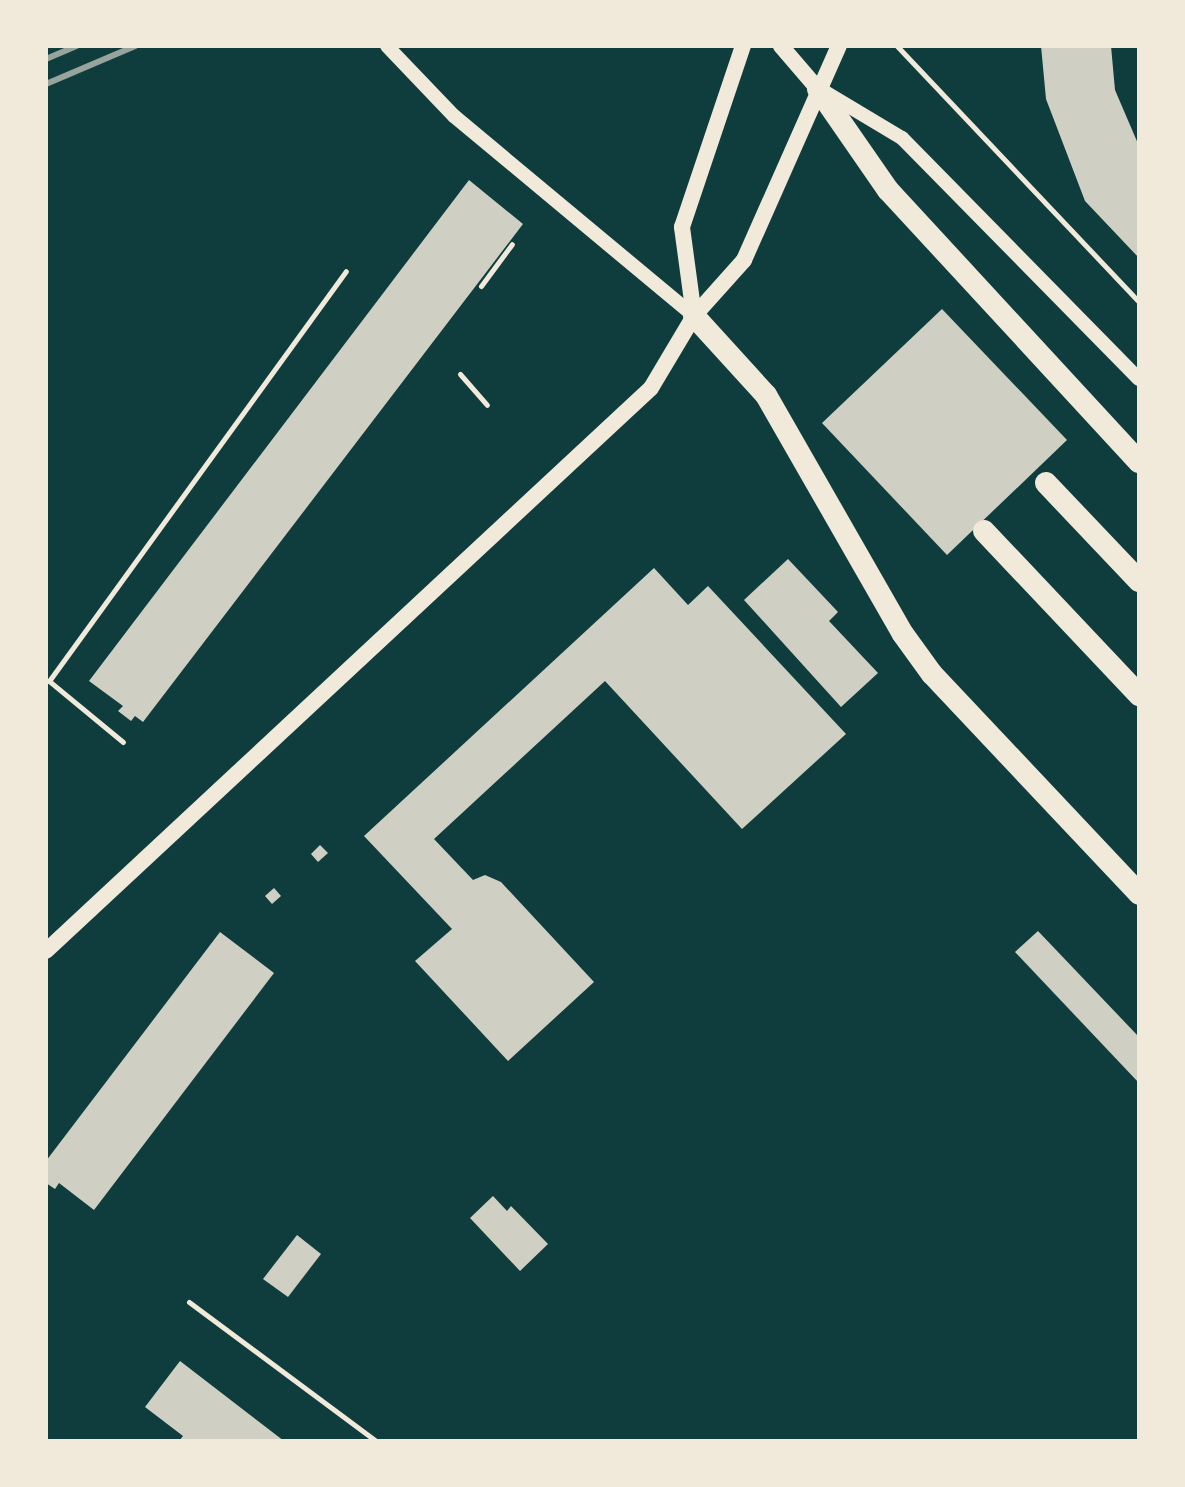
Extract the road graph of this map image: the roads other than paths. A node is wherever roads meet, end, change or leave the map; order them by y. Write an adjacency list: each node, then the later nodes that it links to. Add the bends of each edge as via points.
1 (387, 46): 6 (street, via 454,116)
2 (743, 46): 6 (main road, via 682,227)
3 (781, 46): 5 (main road)
4 (839, 46): 5 (main road)
5 (818, 89): 6 (main road, via 744,260); 7 (street, via 902,138); 8 (highway, via 888,190)
6 (694, 316): 13 (highway, via 766,395 903,634 932,674); 14 (main road, via 651,388 627,412)
7 (1139, 379)
8 (1139, 462)
9 (1046, 483): 11 (highway)
10 (984, 531): 12 (highway)
11 (1139, 581)
12 (1137, 695)
13 (1139, 894)
14 (46, 951)

